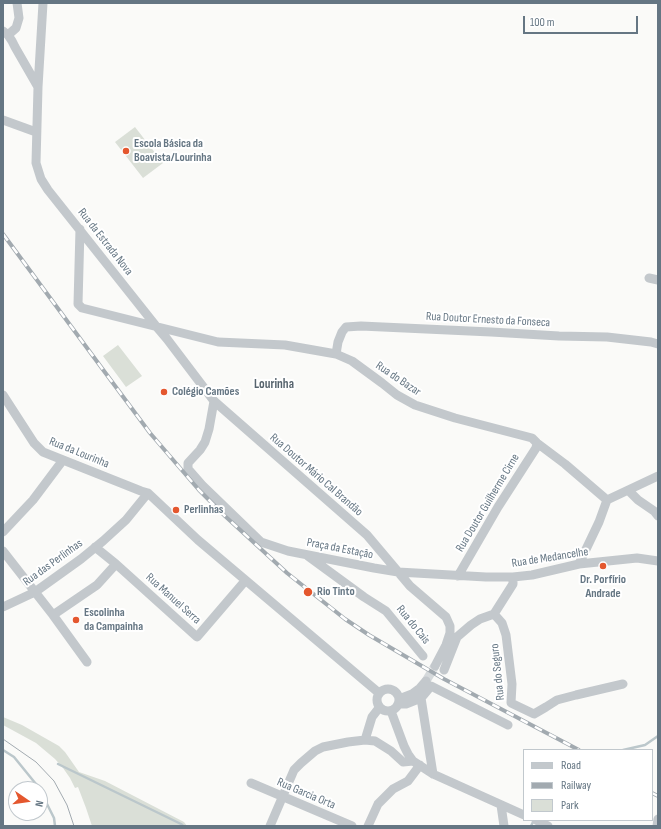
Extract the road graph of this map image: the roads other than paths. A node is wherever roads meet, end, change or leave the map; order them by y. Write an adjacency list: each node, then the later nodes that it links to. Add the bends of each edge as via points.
1 (17, 3): 3 (street, via 20,18 16,28)
2 (42, 3): 4 (street, Rua da Estrada Nova)
3 (5, 33): 4 (street, via 12,40)
4 (38, 87): 6 (street, Rua da Estrada Nova)
5 (3, 120): 6 (street)
6 (36, 132): 7 (street, Rua da Estrada Nova, via 36,163 41,179)
7 (80, 229): 8 (street, Rua da Estrada Nova); 8 (street, Rua do Bazar, via 80,307)
8 (156, 326): 10 (street, Rua do Bazar, via 218,342 285,345); 12 (street, Rua da Estrada Nova)
9 (658, 344): 10 (street, Rua Doutor Ernesto da Fonseca, via 607,338 361,326 346,327 338,342)
10 (336, 354): 13 (street, Rua do Bazar, via 352,361 414,405 532,438)
11 (3, 396): 14 (street, Rua da Lourinha, via 38,448)
12 (214, 401): 23 (street, Praça da Estação, via 205,442 188,463 188,469 261,542); 27 (street, Rua Doutor Mário Cal Brandão, via 367,535)
13 (537, 443): 18 (street, Rua do Bazar); 28 (street, Rua Doutor Guilherme Cirne)
14 (63, 460): 17 (street, Rua da Lourinha); 20 (street, via 33,500)
15 (658, 476): 16 (street)
16 (629, 491): 18 (street); 19 (street)
17 (148, 493): 21 (street, Rua das Perlinhas, via 126,520); 30 (street)
18 (607, 500): 26 (street)
19 (658, 516)
20 (3, 532)
21 (95, 547): 25 (street, Rua Manuel Serra); 31 (street, Rua das Perlinhas)
22 (3, 551): 31 (street)
23 (305, 554): 27 (street, Praça da Estação); 35 (street, Rua do Cais, via 386,610)
24 (658, 561): 26 (street, Rua de Medancelhe, via 637,558)
25 (116, 564): 30 (street, Rua Manuel Serra, via 197,637); 34 (street, via 97,585)
26 (579, 564): 29 (street, Rua de Medancelhe)
27 (398, 572): 28 (street, Rua de Medancelhe); 33 (street, via 410,586 446,617 450,626 439,668 457,637 464,630)
28 (458, 576): 29 (street, Rua de Medancelhe)
29 (513, 577): 33 (street, via 513,584)
30 (245, 581): 39 (street)
31 (35, 592): 32 (street, Rua das Perlinhas); 34 (street)
32 (3, 607)
33 (494, 614): 38 (street, Rua do Seguro, via 502,623 506,635 512,684 511,703 522,709 534,714 557,700)
34 (53, 615): 36 (street)
35 (422, 656)
36 (87, 662)
37 (426, 681): 41 (street)
38 (623, 684)
39 (379, 693): 41 (street, via 385,689 393,690); 42 (street, via 376,700)
40 (421, 698): 41 (street, via 406,704); 44 (street, via 431,686); 47 (street)
41 (398, 702): 43 (street, via 395,709)
42 (379, 708): 43 (street); 45 (street, via 372,717)
43 (390, 711): 46 (street, via 404,746)
44 (508, 725)
45 (365, 740): 46 (street, via 375,740 403,762); 49 (street, via 323,747 312,753 294,770)
46 (416, 763): 47 (street); 56 (street, via 408,781 393,789 378,804)
47 (433, 774): 50 (street)
48 (251, 783): 49 (street, Rua Garcia Orta)
49 (283, 797): 54 (street); 55 (street, Rua Garcia Orta)
50 (501, 805): 51 (street); 57 (street)
51 (523, 815)
52 (658, 819): 59 (street)
53 (538, 821): 58 (street)
54 (270, 826)
55 (352, 826)
56 (368, 826)
57 (504, 826)
58 (548, 826)
59 (657, 826)

